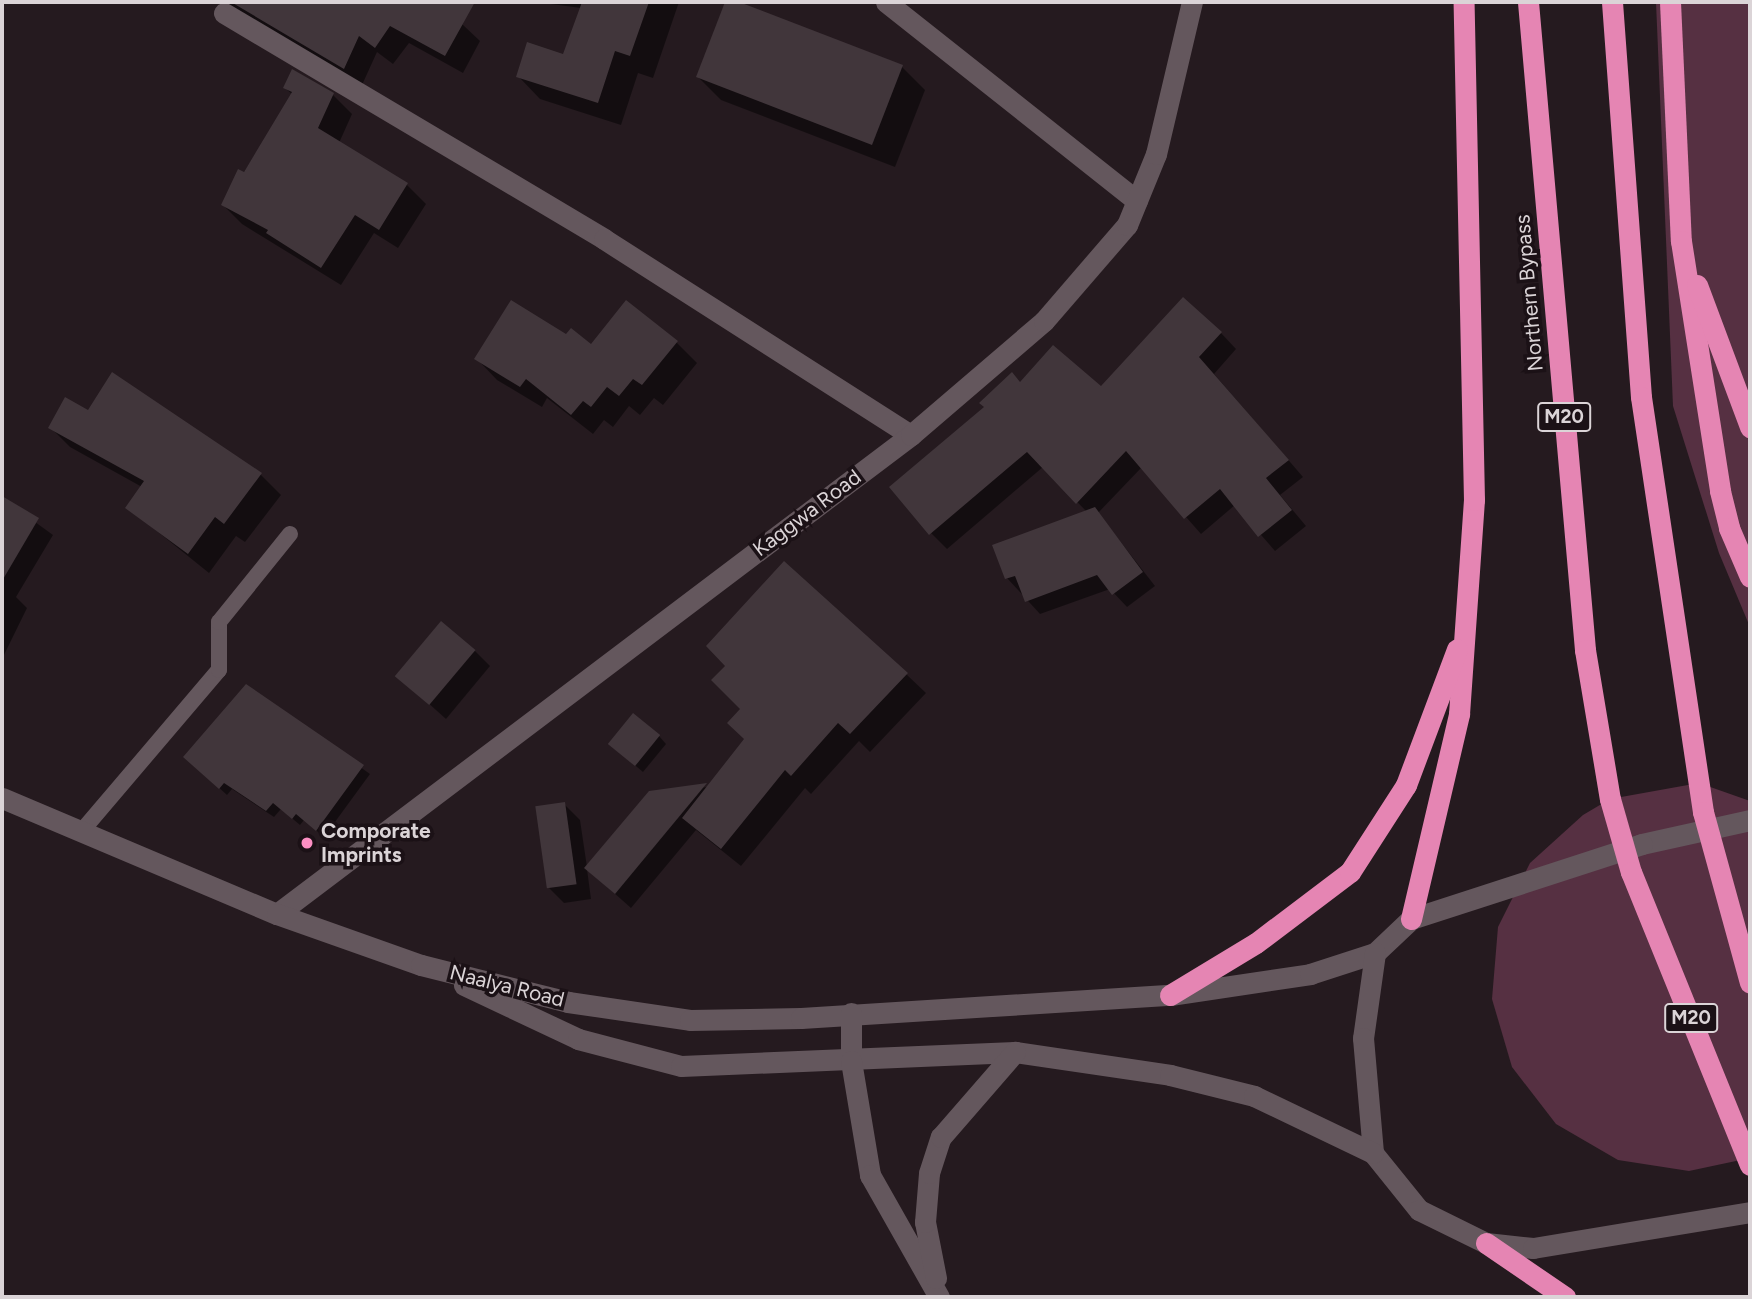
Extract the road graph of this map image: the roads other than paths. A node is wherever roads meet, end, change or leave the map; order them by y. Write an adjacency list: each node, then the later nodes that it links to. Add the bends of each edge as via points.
1 (886, 2): 8 (main road)
2 (1192, 2): 8 (main road, Kaggwa Road, via 1174,91)
3 (1464, 2): 14 (highway, via 1474,500)
4 (1528, 2): 28 (highway, Northern Bypass / M20, via 1585,650 1617,829)
5 (1612, 2): 22 (highway, via 1641,397 1703,812)
6 (1670, 2): 9 (highway)
7 (224, 13): 11 (main road, via 604,239)
8 (1137, 201): 11 (main road, Kaggwa Road, via 1127,225 1044,321)
9 (1681, 241): 10 (highway); 13 (highway, via 1720,492)
10 (1750, 428)
11 (911, 435): 18 (main road, Kaggwa Road)
12 (290, 534): 17 (lane, via 219,622 219,670)
13 (1750, 577)
14 (1465, 627): 19 (highway, via 1459,714); 23 (highway, via 1406,785 1350,872 1256,943)
15 (2, 798): 17 (main road, Naalya Road)
16 (1750, 820): 19 (main road, via 1642,844)
17 (81, 832): 18 (main road, Naalya Road)
18 (277, 915): 21 (main road, Naalya Road)
19 (1411, 919): 20 (main road)
20 (1375, 953): 23 (main road, Naalya Road, via 1310,974); 27 (main road, via 1363,1038)
21 (421, 965): 24 (main road, Naalya Road, via 568,1002 690,1020); 26 (main road, via 578,1039 681,1066)
22 (1750, 983)
23 (1170, 995): 24 (main road, Naalya Road)
24 (851, 1013): 26 (main road)
25 (1015, 1052): 26 (main road); 27 (main road, via 1170,1075 1254,1096); 31 (main road, via 941,1137 929,1173 925,1223)
26 (851, 1061): 31 (main road, via 870,1175)
27 (1373, 1153): 30 (main road, via 1419,1210)
28 (1750, 1165)
29 (1750, 1212): 30 (main road, via 1533,1248)
30 (1486, 1243): 32 (highway)
31 (939, 1297)
32 (1565, 1297)

